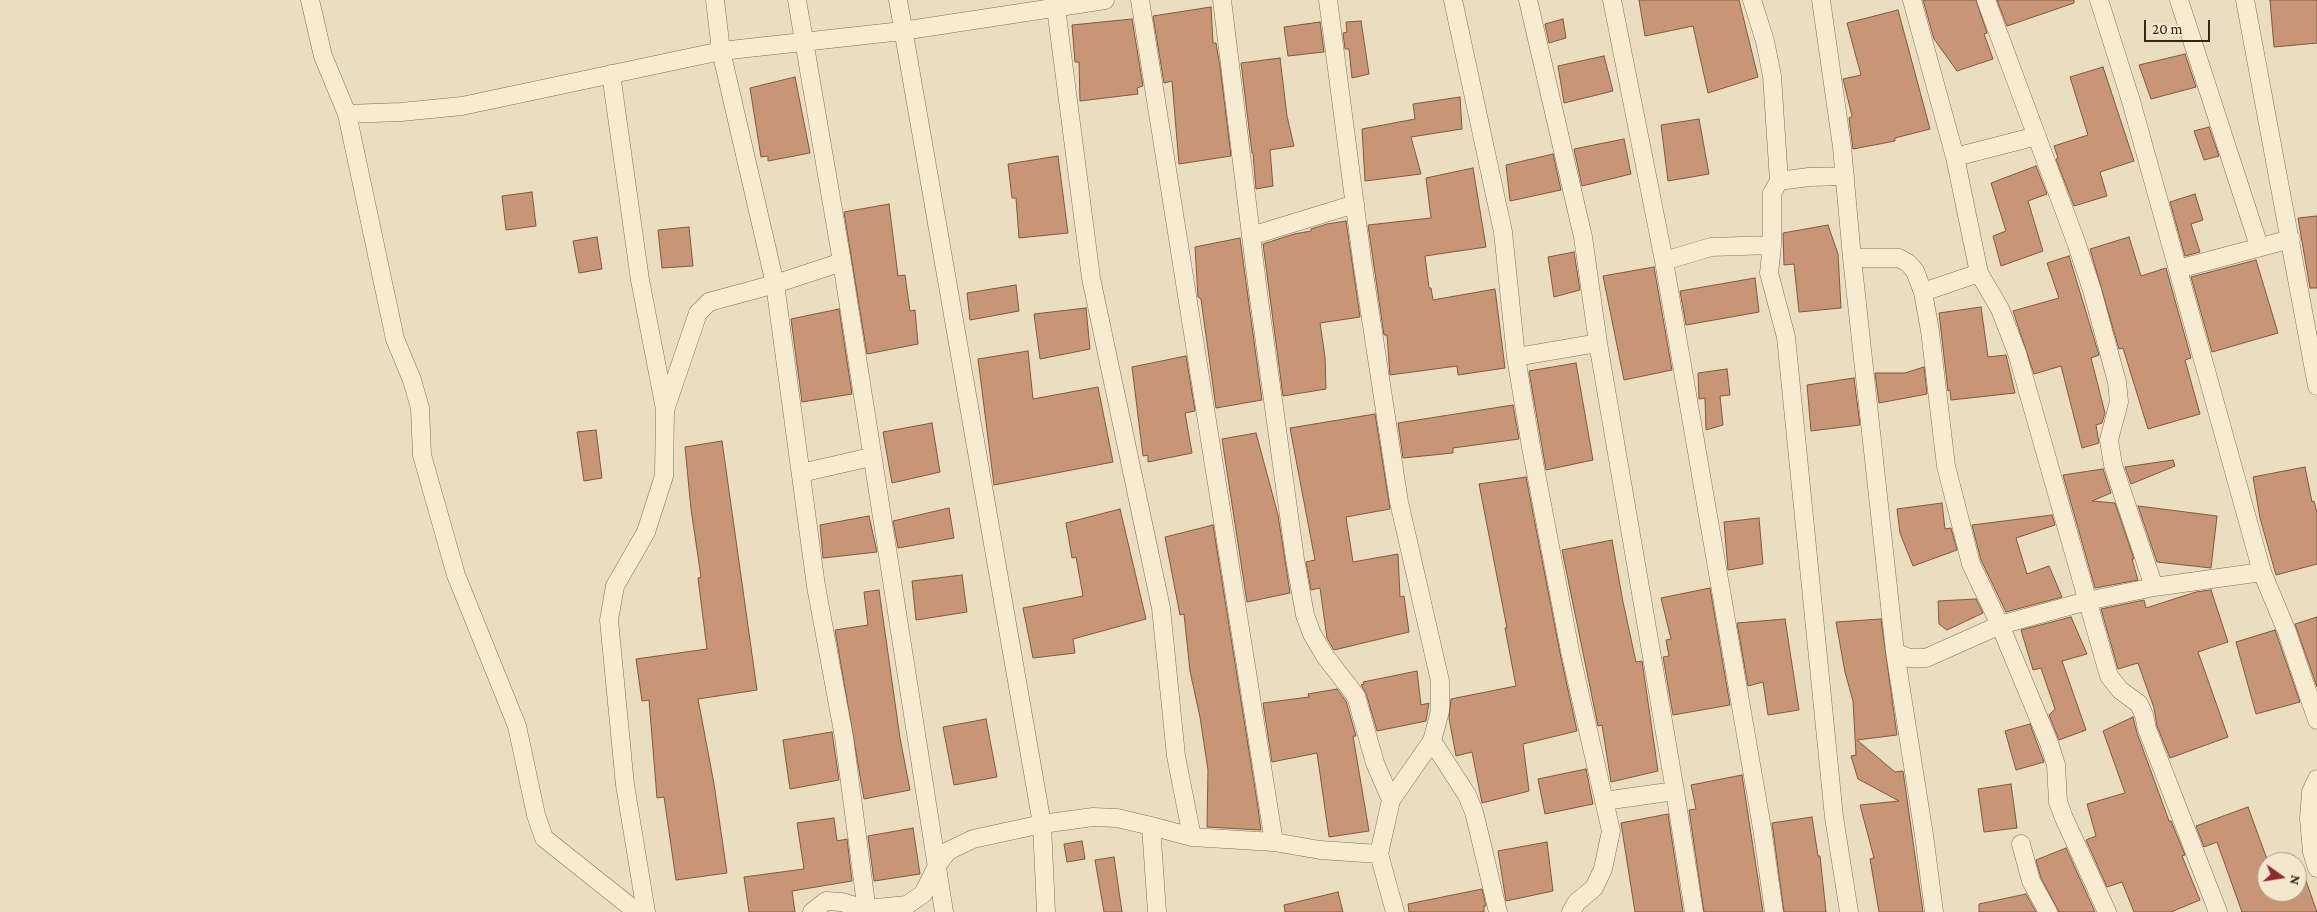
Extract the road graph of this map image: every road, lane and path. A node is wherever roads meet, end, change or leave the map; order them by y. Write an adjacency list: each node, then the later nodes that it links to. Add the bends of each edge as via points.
1 (310, 0): 24 (street, via 323,56)
2 (714, 0): 22 (street)
3 (796, 0): 21 (street)
4 (898, 0): 20 (street)
5 (1105, 0): 19 (street)
6 (1140, 0): 61 (street)
7 (1222, 0): 30 (street)
8 (1328, 0): 29 (street)
9 (1453, 0): 42 (street, via 1502,232)
10 (1528, 0): 41 (street, via 1582,237)
11 (1612, 0): 35 (street)
12 (1752, 0): 28 (street, via 1772,76)
13 (1821, 0): 27 (street)
14 (1912, 0): 26 (street)
15 (1986, 0): 25 (street)
16 (2099, 0): 37 (street)
17 (2179, 0): 33 (street)
18 (2245, 0): 31 (street)
19 (1056, 4): 20 (street); 60 (street, via 1091,278 1161,608 1176,756)
20 (902, 31): 21 (street); 58 (street)
21 (804, 42): 22 (street); 36 (street)
22 (721, 51): 23 (street); 39 (street)
23 (611, 74): 24 (street, via 462,106); 44 (street, via 640,280)
24 (347, 114): 67 (street, via 395,339 420,408 422,455 456,574 517,726 544,838)
25 (2037, 136): 26 (street); 48 (street, via 2086,274 2117,382 2119,402 2109,440 2113,465)
26 (1955, 157): 38 (street)
27 (1845, 176): 28 (street); 34 (street)
28 (1779, 181): 32 (street, via 1772,192)
29 (1355, 204): 30 (street); 53 (street, via 1399,502 1440,681 1440,711)
30 (1251, 236): 56 (street, via 1305,615 1325,656 1356,696 1375,763)
31 (2291, 239): 33 (street); 43 (street)
32 (1772, 245): 35 (street, via 1711,247); 78 (street, via 1769,273 1786,337 1834,817)
33 (2258, 246): 37 (street)
34 (1852, 258): 40 (street, via 1899,258 1915,271); 51 (street)
35 (1664, 261): 77 (street)
36 (842, 262): 39 (street); 45 (street)
37 (2178, 269): 47 (street)
38 (1979, 273): 40 (street); 49 (street, via 2000,309 2017,353)
39 (775, 284): 44 (street, via 709,302 698,313); 46 (street)
40 (1923, 292): 50 (street, via 1946,466 1971,564)
41 (1598, 343): 42 (street); 55 (street)
42 (1516, 358): 57 (street, via 1570,651)
43 (2317, 386)
44 (665, 410): 68 (street, via 664,476 646,532 615,586 609,620 625,785)
45 (871, 457): 46 (street); 64 (street)
46 (801, 473): 66 (street, via 816,586 844,737)
47 (2262, 572): 48 (street); 52 (street, via 2287,632)
48 (2154, 587): 49 (street)
49 (2086, 601): 50 (street); 82 (street, via 2109,676 2120,690 2139,704 2144,715)
50 (2000, 625): 51 (street, via 1926,658 1909,658); 81 (street, via 2049,743 2056,765 2058,802)
51 (1895, 652): 79 (street)
52 (2317, 720)
53 (1432, 741): 56 (street); 74 (street, via 1467,795 1474,812)
54 (2317, 779): 65 (street, via 2311,792 2309,819)
55 (1675, 791): 57 (street); 76 (street)
56 (1391, 800): 63 (street)
57 (1604, 801): 75 (street, via 1611,831 1603,869 1594,888 1577,902)
58 (1042, 824): 59 (street, via 1093,817 1117,818); 64 (street, via 973,839 948,851); 71 (street)
59 (1151, 826): 60 (street); 72 (street)
60 (1192, 837): 61 (street)
61 (1274, 842): 63 (street, via 1320,850)
62 (2021, 844): 80 (street, via 2031,881)
63 (1379, 854): 73 (street)
64 (938, 864): 66 (street, via 922,894 907,905); 70 (street)
65 (2317, 868)
66 (867, 911): 69 (street, via 842,902 826,901)
67 (637, 912)
68 (646, 912)
69 (812, 912)
70 (944, 912)
71 (1046, 912)
72 (1158, 912)
73 (1395, 912)
74 (1498, 912)
75 (1571, 912)
76 (1694, 912)
77 (1774, 912)
78 (1848, 912)
79 (1934, 912)
80 (2048, 912)
81 (2107, 912)
82 (2218, 912)

